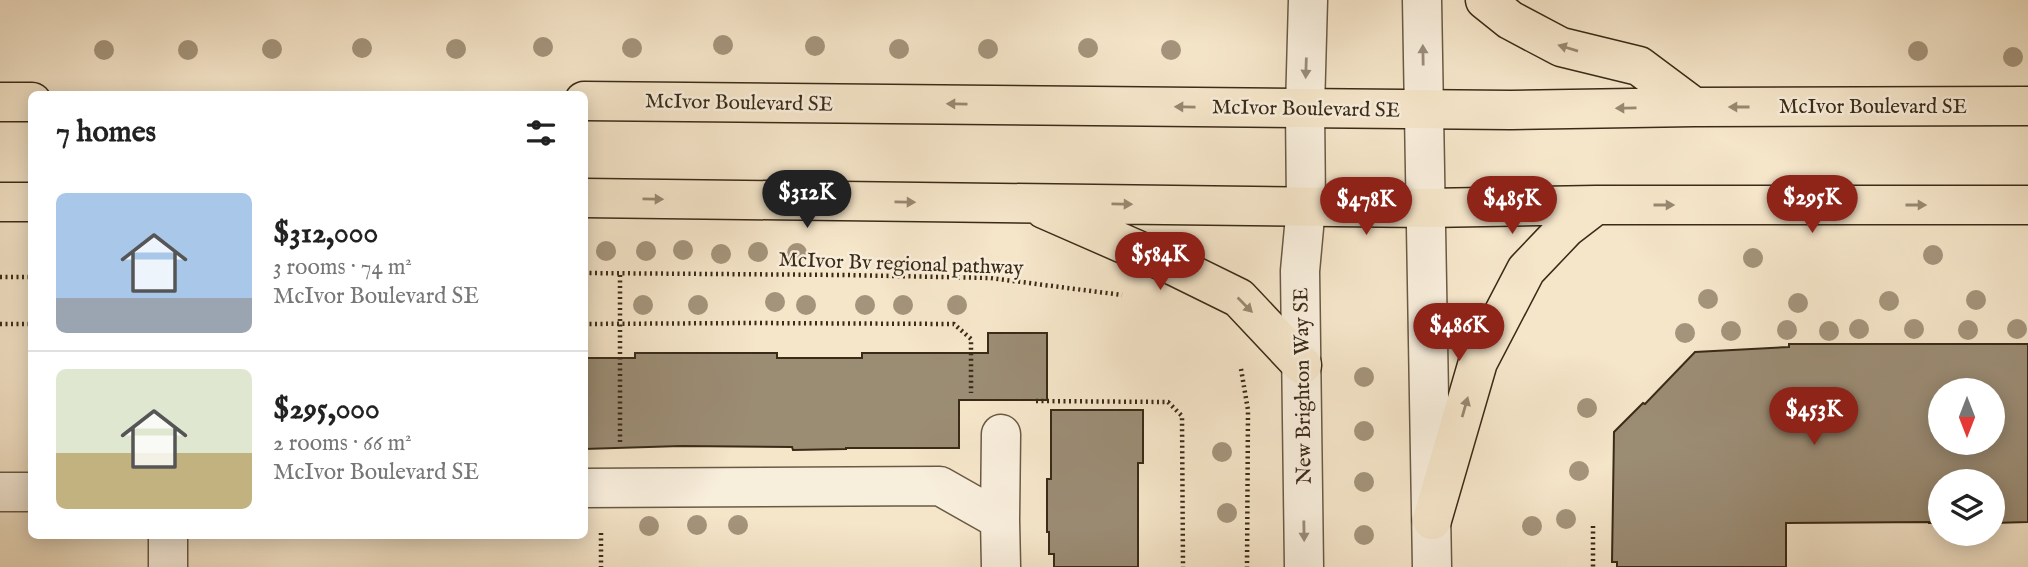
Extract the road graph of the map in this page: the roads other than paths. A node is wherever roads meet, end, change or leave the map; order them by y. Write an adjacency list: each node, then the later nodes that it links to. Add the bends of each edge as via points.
1 (1308, 0): 9 (street, New Brighton Way SE, one-way to 9)
2 (1422, 0): 10 (street, one-way to 2)
3 (1485, 0): 8 (main road, one-way to 3, via 1639,66 1561,47 1510,20)
4 (588, 101): 9 (main road, McIvor Boulevard SE, one-way to 4)
5 (0, 102): 6 (main road)
6 (28, 102)
7 (2028, 106): 8 (main road, McIvor Boulevard SE, one-way to 8)
8 (1694, 107): 10 (main road, McIvor Boulevard SE, one-way to 10)
9 (1305, 108): 10 (main road, McIvor Boulevard SE); 17 (street, New Brighton Way SE)
10 (1425, 109): 18 (street)
11 (588, 198): 14 (main road, one-way to 14)
12 (0, 202): 13 (main road)
13 (28, 202)
14 (1030, 203): 17 (main road, one-way to 17); 19 (main road, one-way to 19, via 1239,298)
15 (1596, 205): 16 (main road, one-way to 16); 18 (main road); 25 (main road, one-way to 15, via 1478,362 1526,270 1566,228)
16 (2028, 205)
17 (1306, 206): 18 (main road); 19 (street, New Brighton Way SE, via 1300,271)
18 (1427, 208): 25 (street)
19 (1302, 365): 29 (street, New Brighton Way SE, one-way to 29)
20 (1001, 434): 24 (street)
21 (588, 488): 24 (street, via 940,486)
22 (0, 492): 23 (street)
23 (28, 492)
24 (1000, 520): 28 (street)
25 (1432, 520): 30 (street)
26 (168, 539): 27 (street)
27 (168, 567)
28 (1001, 567)
29 (1304, 567)
30 (1432, 567)

